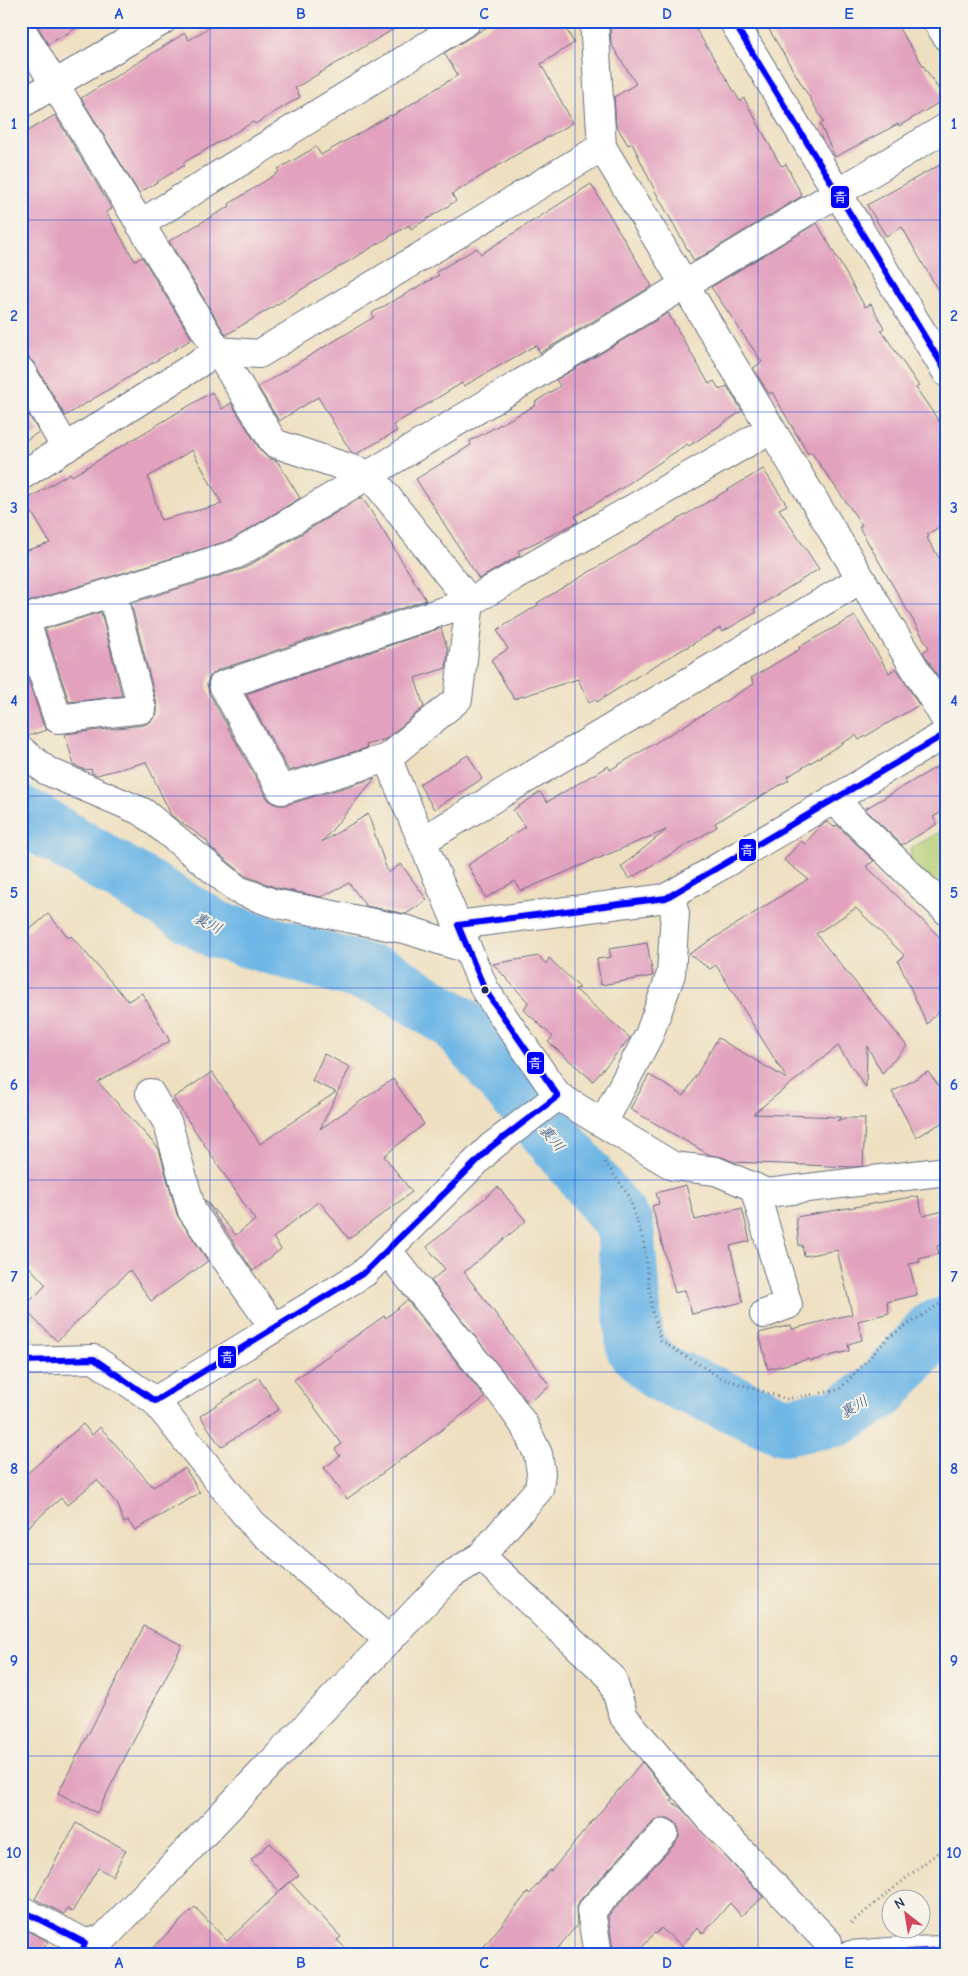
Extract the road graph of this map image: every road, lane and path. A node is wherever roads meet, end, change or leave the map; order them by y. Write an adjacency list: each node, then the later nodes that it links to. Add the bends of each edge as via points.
1 (162, 21): 8 (street)
2 (467, 21): 13 (street)
3 (594, 21): 11 (street)
4 (733, 21): 12 (street)
5 (937, 21): 7 (street)
6 (21, 29): 8 (street)
7 (947, 37)
8 (55, 84): 9 (street); 13 (street)
9 (21, 104)
10 (947, 127): 12 (street)
11 (602, 147): 14 (street); 15 (street, via 258,354)
12 (837, 193): 14 (street); 17 (street)
13 (140, 224): 15 (street)
14 (685, 285): 18 (street); 20 (street)
15 (218, 351): 19 (street); 20 (street, via 274,443)
16 (21, 371): 19 (street)
17 (947, 374)
18 (772, 429): 22 (street); 24 (street)
19 (66, 448): 21 (street)
20 (370, 475): 23 (street, via 237,554); 24 (street)
21 (21, 476)
22 (862, 579): 25 (street); 30 (street)
23 (112, 593): 23 (street, via 25,619 58,719 142,709)
24 (470, 602): 28 (street, via 458,699); 28 (street, via 223,685 281,790)
25 (947, 722)
26 (947, 733): 29 (street)
27 (21, 750): 33 (street, via 47,771 143,812 238,890 273,903 408,930)
28 (387, 758): 30 (street)
29 (833, 799): 31 (street); 32 (street)
30 (422, 841): 33 (street)
31 (670, 896): 33 (street); 36 (street, via 675,913 671,974 648,1035)
32 (947, 911)
33 (462, 937): 35 (street, via 485,990)
34 (150, 1093): 43 (street, via 168,1124 192,1211)
35 (558, 1096): 36 (street); 40 (street, via 491,1146)
36 (603, 1124): 39 (street, via 673,1166 716,1171)
37 (601, 1156): 41 (path, via 629,1196 644,1243 652,1310 662,1341 721,1378 786,1399 839,1390 889,1337)
38 (947, 1170): 39 (street, via 767,1193)
39 (754, 1187): 42 (street, via 788,1305)
40 (387, 1250): 43 (street, via 364,1273); 46 (street, via 506,1399 538,1454 539,1489)
41 (947, 1299)
42 (764, 1314)
43 (274, 1328): 45 (street)
44 (21, 1361): 45 (street, via 94,1359)
45 (155, 1401): 47 (street, via 253,1524)
46 (481, 1556): 47 (street, via 451,1575); 51 (street, via 612,1678 624,1717 712,1820)
47 (388, 1640): 52 (street, via 103,1939)
48 (664, 1833): 55 (street, via 591,1911)
49 (947, 1844): 51 (path)
50 (21, 1910): 52 (street)
51 (840, 1948): 54 (street)
52 (83, 1949)
53 (947, 1950): 54 (street)
54 (902, 1953)
55 (598, 1955)

